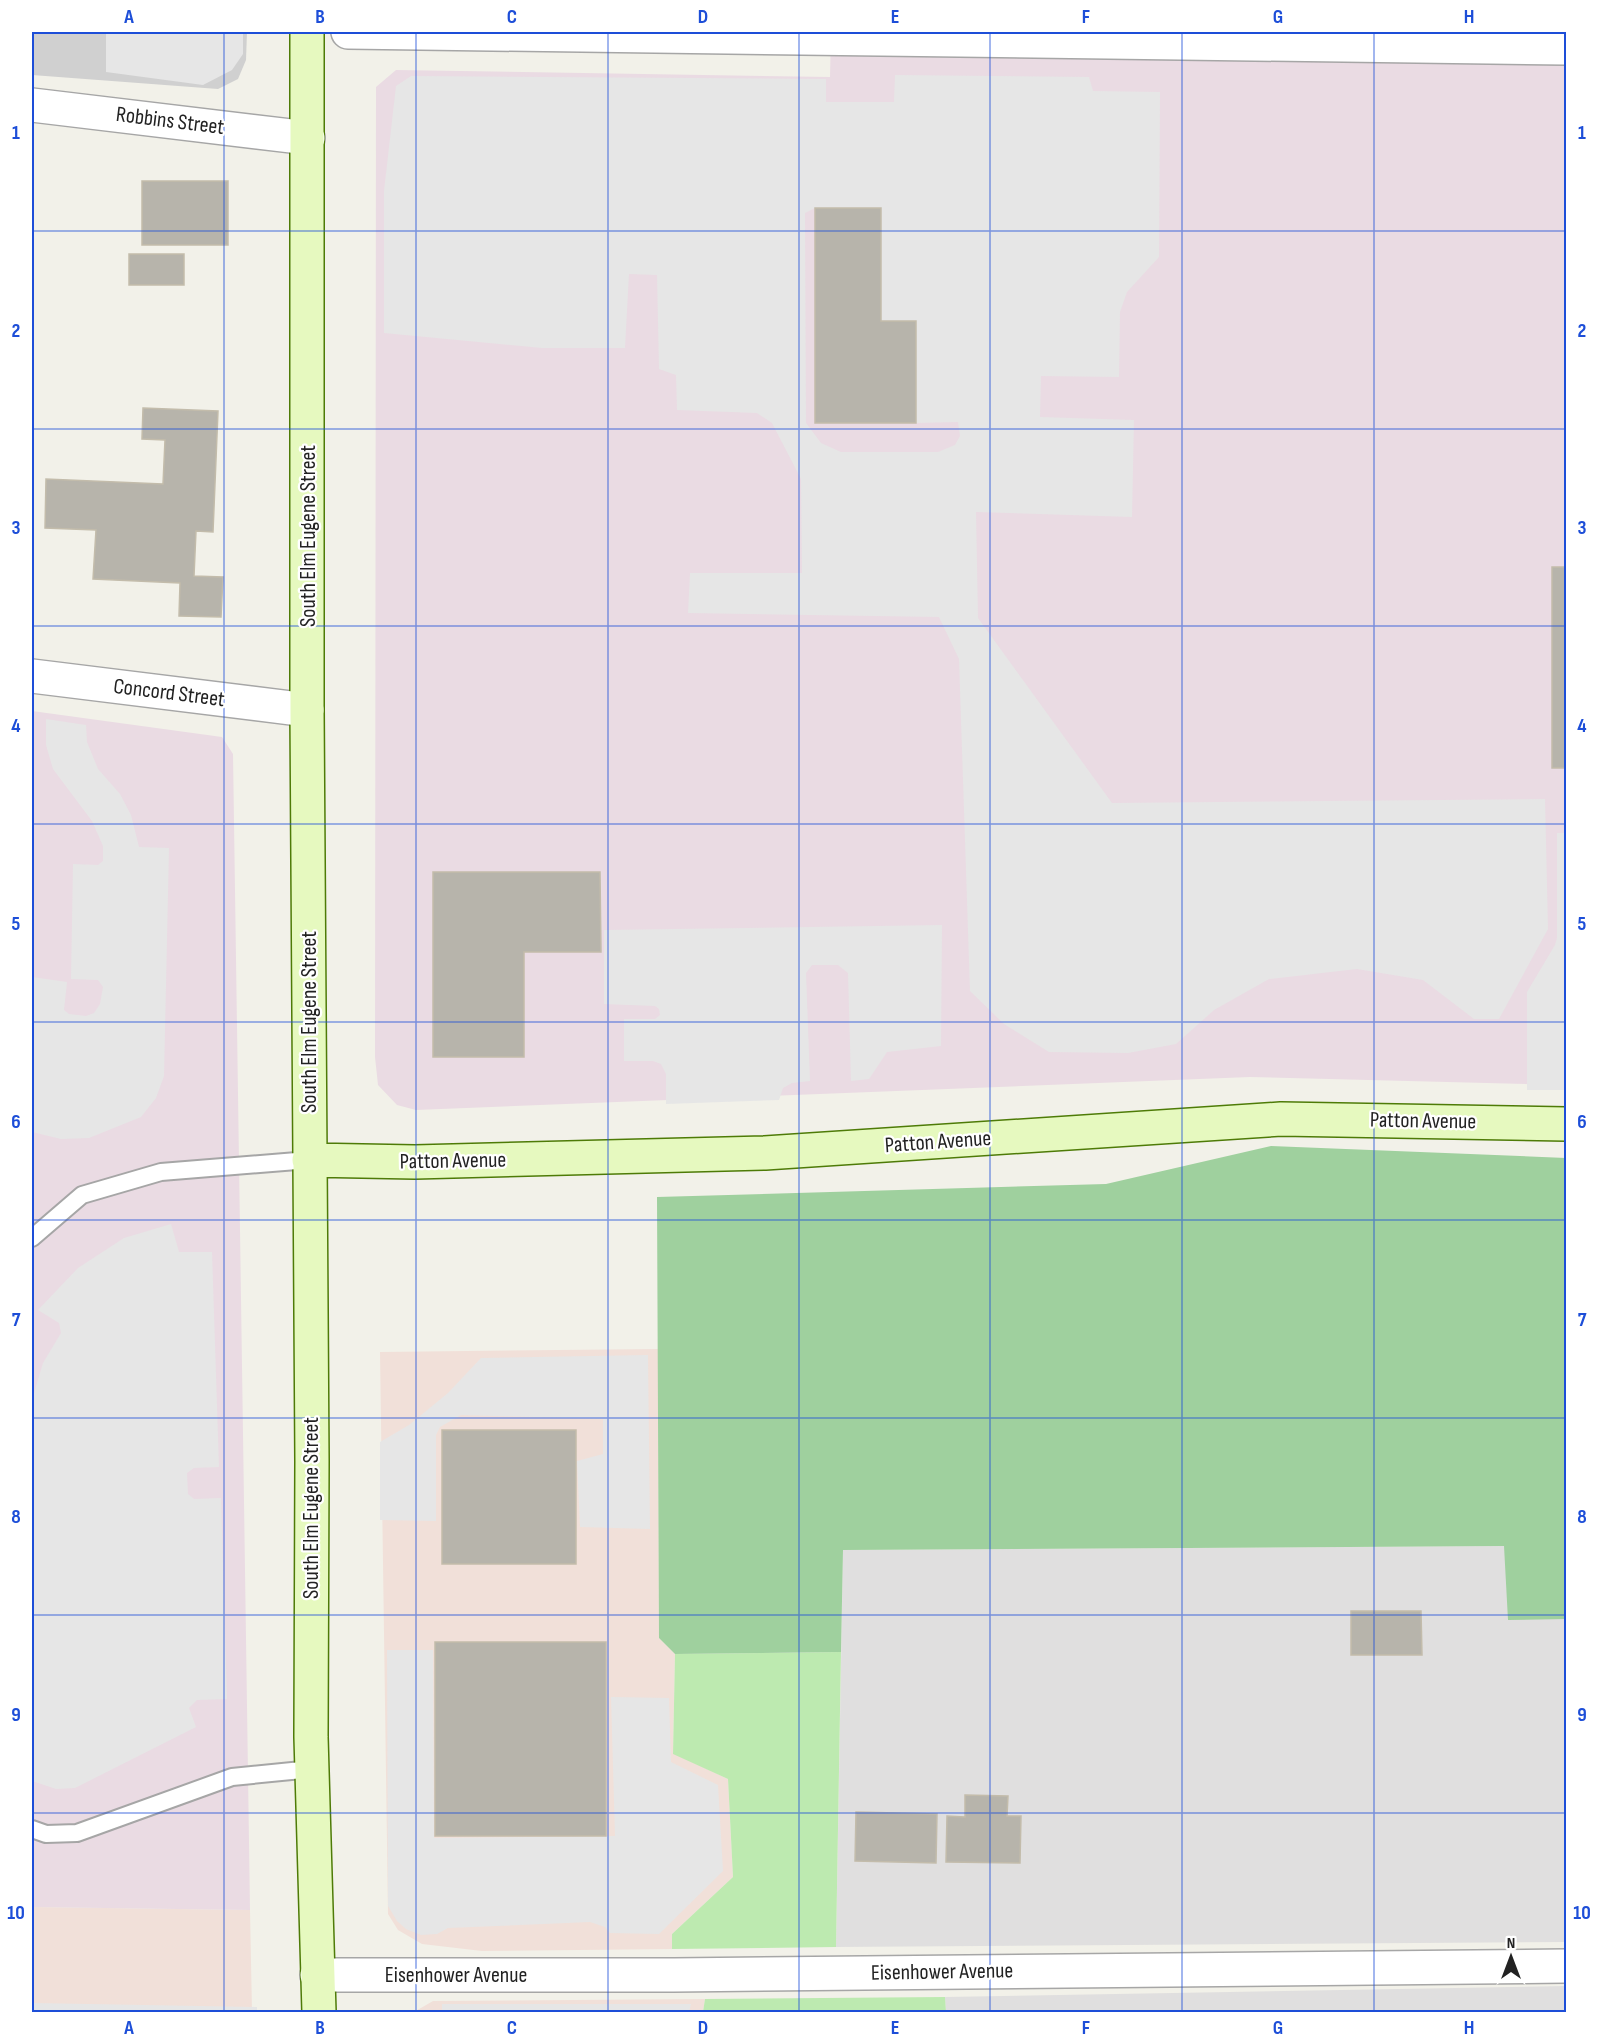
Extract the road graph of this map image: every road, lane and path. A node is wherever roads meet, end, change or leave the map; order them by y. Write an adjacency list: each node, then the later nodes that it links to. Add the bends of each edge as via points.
1 (308, 32): 5 (main road, South Elm Eugene Street)
2 (348, 32): 3 (street)
3 (1566, 48)
4 (32, 105): 5 (street, Robbins Street)
5 (308, 138): 7 (main road, South Elm Eugene Street)
6 (32, 676): 7 (street, Concord Street)
7 (308, 710): 9 (main road, South Elm Eugene Street)
8 (1566, 1124): 9 (main road, Patton Avenue, via 1281,1119 765,1153 415,1162)
9 (309, 1160): 10 (lane, via 161,1173 82,1195); 11 (main road, South Elm Eugene Street)
10 (32, 1238)
11 (312, 1769): 12 (lane, via 232,1777 78,1833 46,1834); 14 (main road, South Elm Eugene Street)
12 (32, 1829)
13 (1566, 1965): 14 (street, Eisenhower Avenue)
14 (318, 1975): 15 (main road, South Elm Eugene Street)
15 (319, 2013)

